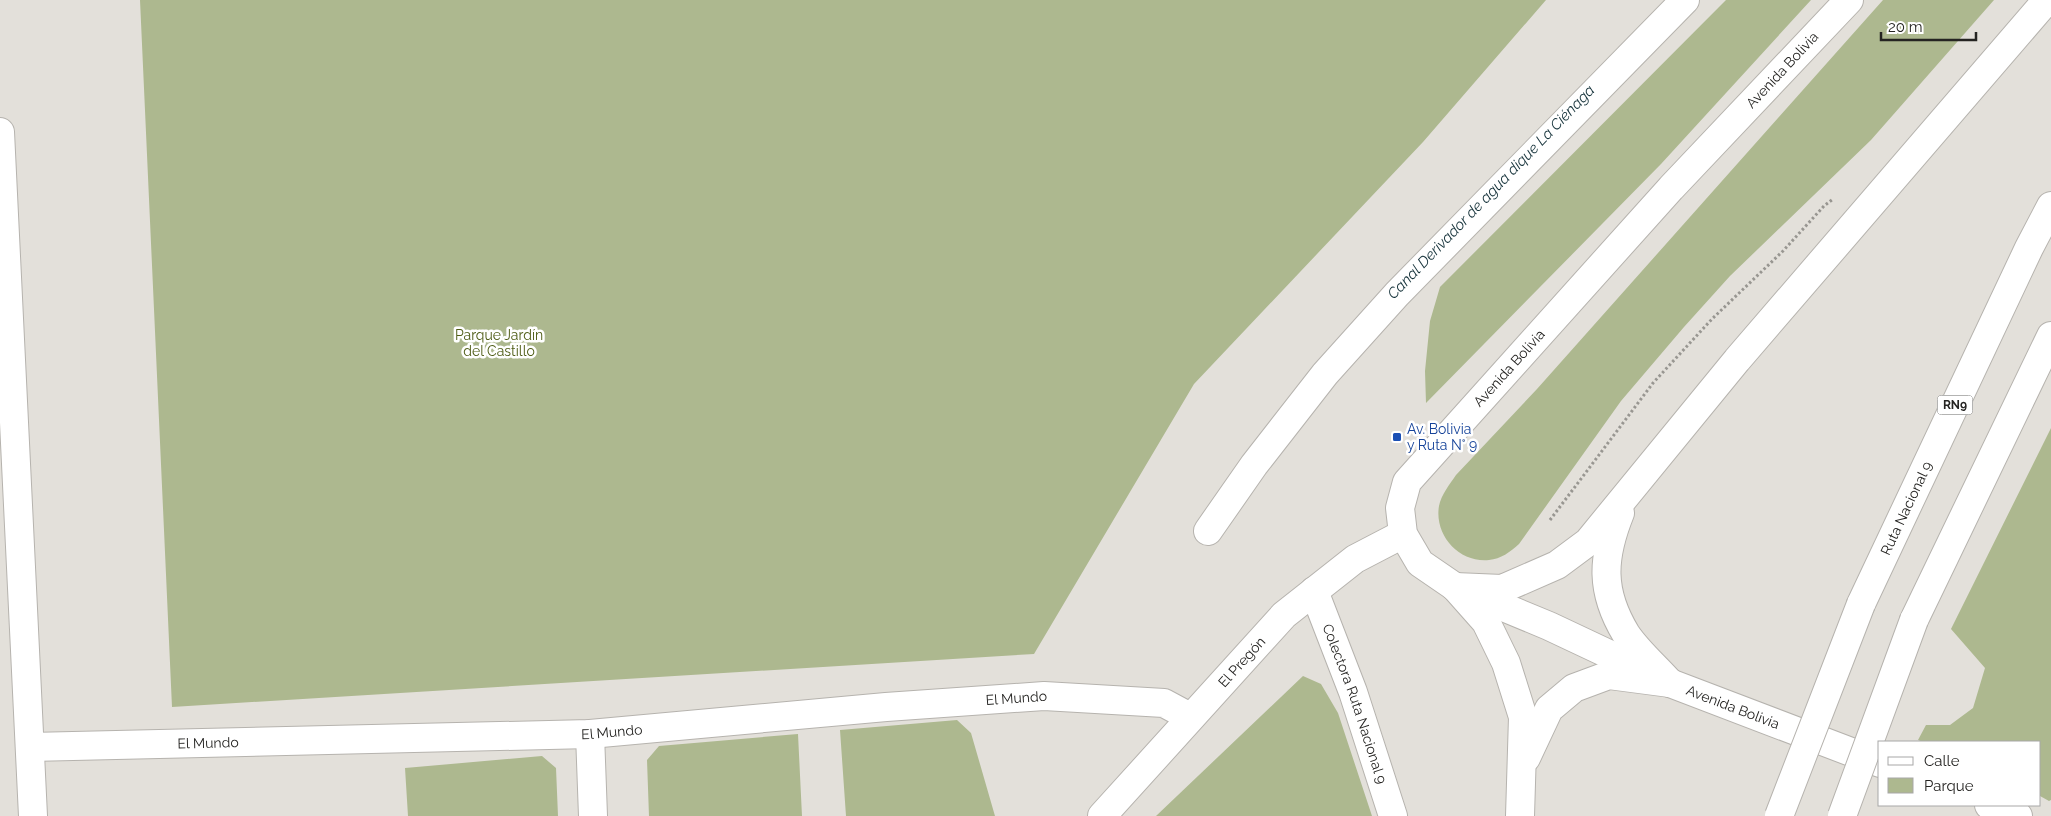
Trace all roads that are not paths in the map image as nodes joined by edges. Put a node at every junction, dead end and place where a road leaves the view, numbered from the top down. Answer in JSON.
{"nodes":[{"id":1,"x":1685,"y":0,"type":"edge"},
{"id":2,"x":1849,"y":0,"type":"edge"},
{"id":3,"x":2047,"y":0,"type":"edge"},
{"id":4,"x":0,"y":132,"type":"edge"},
{"id":5,"x":2051,"y":206,"type":"edge"},
{"id":6,"x":2051,"y":336,"type":"edge"},
{"id":7,"x":1630,"y":488,"type":"junction"},
{"id":8,"x":1208,"y":531,"type":"dead end"},
{"id":9,"x":1403,"y":534,"type":"junction"},
{"id":10,"x":1455,"y":587,"type":"junction"},
{"id":11,"x":1314,"y":591,"type":"junction"},
{"id":12,"x":1670,"y":683,"type":"junction"},
{"id":13,"x":1190,"y":717,"type":"junction"},
{"id":14,"x":590,"y":734,"type":"junction"},
{"id":15,"x":30,"y":747,"type":"junction"},
{"id":16,"x":1878,"y":762,"type":"edge"},
{"id":17,"x":1522,"y":768,"type":"junction"},
{"id":18,"x":1992,"y":806,"type":"edge"},
{"id":19,"x":32,"y":816,"type":"edge"},
{"id":20,"x":593,"y":816,"type":"edge"},
{"id":21,"x":1102,"y":816,"type":"edge"},
{"id":22,"x":1393,"y":816,"type":"edge"},
{"id":23,"x":1520,"y":816,"type":"edge"},
{"id":24,"x":1779,"y":816,"type":"edge"},
{"id":25,"x":1842,"y":816,"type":"edge"},
{"id":26,"x":2018,"y":816,"type":"edge"}],
"edges":[{"from":1,"to":8,"type":"main road"},
{"from":2,"to":9,"type":"main road","name":"Avenida Bolivia"},
{"from":3,"to":7,"type":"main road"},
{"from":4,"to":15,"type":"main road"},
{"from":5,"to":24,"type":"main road","name":"Ruta Nacional 9","number":"RN9","bridge":true},
{"from":6,"to":25,"type":"main road","bridge":true},
{"from":7,"to":10,"type":"main road"},
{"from":7,"to":12,"type":"main road"},
{"from":9,"to":10,"type":"main road","name":"Avenida Bolivia"},
{"from":9,"to":11,"type":"main road","name":"El Pregón"},
{"from":10,"to":12,"type":"main road","name":"Avenida Bolivia"},
{"from":10,"to":17,"type":"main road"},
{"from":11,"to":13,"type":"main road","name":"El Pregón"},
{"from":11,"to":22,"type":"main road","name":"Colectora Ruta Nacional 9"},
{"from":12,"to":16,"type":"main road","name":"Avenida Bolivia"},
{"from":12,"to":17,"type":"main road"},
{"from":13,"to":14,"type":"main road","name":"El Mundo"},
{"from":13,"to":21,"type":"main road","name":"El Pregón"},
{"from":14,"to":15,"type":"main road","name":"El Mundo"},
{"from":14,"to":20,"type":"main road"},
{"from":15,"to":19,"type":"main road"},
{"from":17,"to":23,"type":"main road"},
{"from":18,"to":26,"type":"main road"}]}
